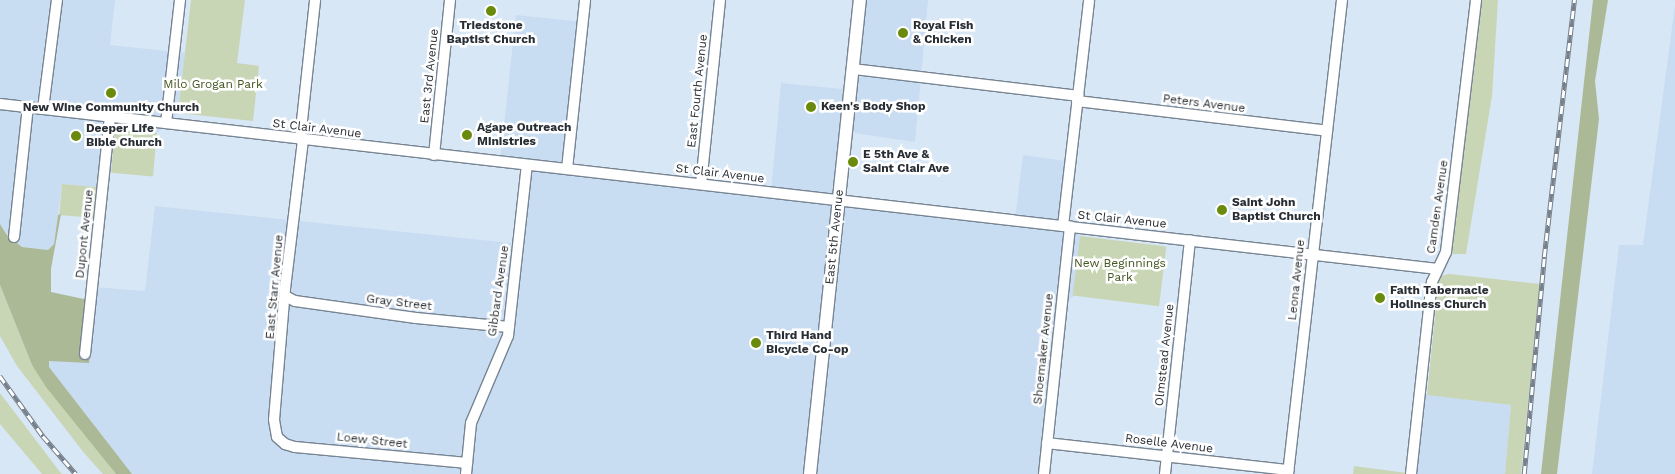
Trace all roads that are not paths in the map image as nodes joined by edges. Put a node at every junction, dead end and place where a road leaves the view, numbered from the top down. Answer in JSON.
{"nodes":[{"id":1,"x":57,"y":0,"type":"edge"},
{"id":2,"x":180,"y":0,"type":"edge"},
{"id":3,"x":315,"y":0,"type":"edge"},
{"id":4,"x":450,"y":0,"type":"edge"},
{"id":5,"x":585,"y":0,"type":"edge"},
{"id":6,"x":720,"y":0,"type":"edge"},
{"id":7,"x":860,"y":0,"type":"edge"},
{"id":8,"x":1089,"y":0,"type":"edge"},
{"id":9,"x":1331,"y":0,"type":"edge"},
{"id":10,"x":1476,"y":0,"type":"edge"},
{"id":11,"x":1342,"y":1,"type":"edge"},
{"id":12,"x":853,"y":69,"type":"junction"},
{"id":13,"x":1078,"y":98,"type":"junction"},
{"id":14,"x":0,"y":104,"type":"edge"},
{"id":15,"x":28,"y":107,"type":"junction"},
{"id":16,"x":43,"y":109,"type":"junction"},
{"id":17,"x":110,"y":117,"type":"junction"},
{"id":18,"x":166,"y":123,"type":"junction"},
{"id":19,"x":1327,"y":131,"type":"junction"},
{"id":20,"x":301,"y":139,"type":"junction"},
{"id":21,"x":434,"y":154,"type":"junction"},
{"id":22,"x":527,"y":165,"type":"junction"},
{"id":23,"x":567,"y":169,"type":"junction"},
{"id":24,"x":701,"y":184,"type":"junction"},
{"id":25,"x":840,"y":201,"type":"junction"},
{"id":26,"x":1067,"y":226,"type":"junction"},
{"id":27,"x":14,"y":237,"type":"dead end"},
{"id":28,"x":1190,"y":240,"type":"junction"},
{"id":29,"x":1312,"y":254,"type":"junction"},
{"id":30,"x":1436,"y":269,"type":"junction"},
{"id":31,"x":287,"y":297,"type":"junction"},
{"id":32,"x":510,"y":327,"type":"junction"},
{"id":33,"x":85,"y":354,"type":"dead end"},
{"id":34,"x":277,"y":437,"type":"joint"},
{"id":35,"x":1047,"y":443,"type":"junction"},
{"id":36,"x":1167,"y":456,"type":"junction"},
{"id":37,"x":466,"y":469,"type":"edge"},
{"id":38,"x":1288,"y":472,"type":"edge"},
{"id":39,"x":810,"y":474,"type":"edge"},
{"id":40,"x":1044,"y":474,"type":"edge"},
{"id":41,"x":1165,"y":474,"type":"edge"},
{"id":42,"x":1411,"y":474,"type":"edge"}],
"edges":[{"from":1,"to":16,"type":"street"},
{"from":2,"to":18,"type":"street"},
{"from":3,"to":20,"type":"street","name":"East Starr Avenue"},
{"from":4,"to":21,"type":"street","name":"East 3rd Avenue"},
{"from":5,"to":23,"type":"street"},
{"from":6,"to":24,"type":"street","name":"East Fourth Avenue"},
{"from":7,"to":12,"type":"main road","name":"East 5th Avenue"},
{"from":8,"to":13,"type":"street","name":"Shoemaker Avenue"},
{"from":9,"to":11,"type":"street"},
{"from":10,"to":30,"type":"street","name":"Camden Avenue"},
{"from":11,"to":19,"type":"street","name":"Leona Avenue"},
{"from":12,"to":13,"type":"street","name":"Peters Avenue"},
{"from":12,"to":25,"type":"main road","name":"East 5th Avenue"},
{"from":13,"to":19,"type":"street","name":"Peters Avenue"},
{"from":13,"to":26,"type":"street","name":"Shoemaker Avenue"},
{"from":14,"to":15,"type":"street","name":"St Clair Avenue"},
{"from":15,"to":16,"type":"street","name":"St Clair Avenue"},
{"from":15,"to":27,"type":"street"},
{"from":16,"to":17,"type":"street","name":"St Clair Avenue"},
{"from":17,"to":18,"type":"street","name":"St Clair Avenue"},
{"from":17,"to":33,"type":"street","name":"Dupont Avenue"},
{"from":18,"to":20,"type":"street","name":"St Clair Avenue"},
{"from":19,"to":29,"type":"street","name":"Leona Avenue"},
{"from":20,"to":21,"type":"street","name":"St Clair Avenue"},
{"from":20,"to":31,"type":"street","name":"East Starr Avenue"},
{"from":21,"to":22,"type":"street","name":"St Clair Avenue"},
{"from":22,"to":23,"type":"street","name":"St Clair Avenue"},
{"from":22,"to":32,"type":"street","name":"Gibbard Avenue"},
{"from":23,"to":24,"type":"street","name":"St Clair Avenue"},
{"from":24,"to":25,"type":"street","name":"St Clair Avenue"},
{"from":25,"to":26,"type":"street","name":"St Clair Avenue"},
{"from":25,"to":39,"type":"main road","name":"East 5th Avenue"},
{"from":26,"to":28,"type":"street","name":"St Clair Avenue"},
{"from":26,"to":35,"type":"street","name":"Shoemaker Avenue"},
{"from":28,"to":29,"type":"street","name":"St Clair Avenue"},
{"from":28,"to":36,"type":"street","name":"Olmstead Avenue"},
{"from":29,"to":30,"type":"street","name":"St Clair Avenue"},
{"from":29,"to":38,"type":"street","name":"Leona Avenue"},
{"from":30,"to":42,"type":"street","name":"Camden Avenue"},
{"from":31,"to":32,"type":"street","name":"Gray Street"},
{"from":31,"to":34,"type":"street","name":"East Starr Avenue"},
{"from":32,"to":37,"type":"street","name":"Gibbard Avenue"},
{"from":34,"to":37,"type":"street","name":"Loew Street"},
{"from":35,"to":36,"type":"street","name":"Roselle Avenue"},
{"from":35,"to":40,"type":"street","name":"Shoemaker Avenue"},
{"from":36,"to":38,"type":"street","name":"Roselle Avenue"},
{"from":36,"to":41,"type":"street","name":"Olmstead Avenue"}]}
